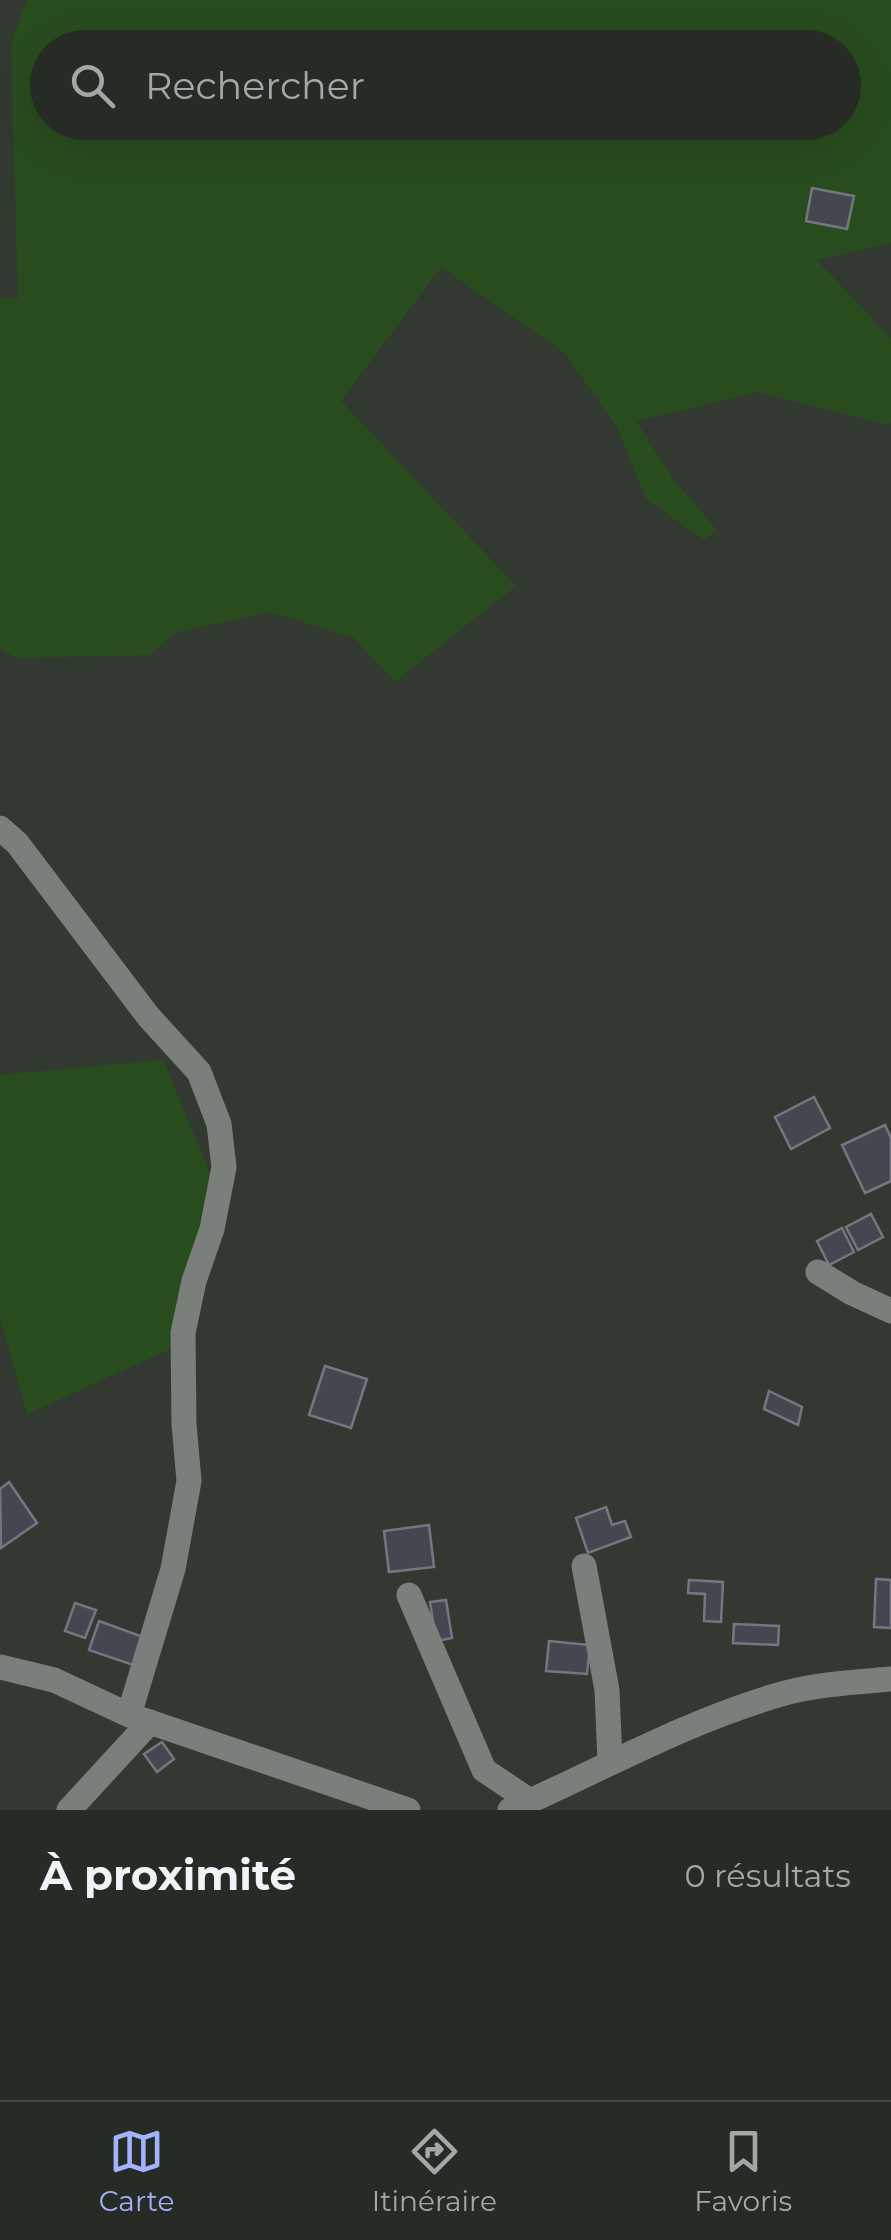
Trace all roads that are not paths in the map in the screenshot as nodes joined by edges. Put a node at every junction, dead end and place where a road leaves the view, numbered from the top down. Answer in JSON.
{"nodes":[{"id":1,"x":0,"y":828,"type":"edge"},
{"id":2,"x":818,"y":1272,"type":"dead end"},
{"id":3,"x":891,"y":1310,"type":"edge"},
{"id":4,"x":584,"y":1566,"type":"dead end"},
{"id":5,"x":408,"y":1595,"type":"dead end"},
{"id":6,"x":0,"y":1667,"type":"edge"},
{"id":7,"x":891,"y":1679,"type":"edge"},
{"id":8,"x":140,"y":1718,"type":"junction"},
{"id":9,"x":610,"y":1762,"type":"junction"},
{"id":10,"x":520,"y":1806,"type":"edge"},
{"id":11,"x":69,"y":1810,"type":"edge"},
{"id":12,"x":408,"y":1810,"type":"edge"}],
"edges":[{"from":1,"to":8,"type":"street"},
{"from":2,"to":3,"type":"street"},
{"from":4,"to":9,"type":"street"},
{"from":5,"to":10,"type":"street"},
{"from":6,"to":8,"type":"street"},
{"from":7,"to":9,"type":"street"},
{"from":8,"to":11,"type":"street"},
{"from":8,"to":12,"type":"street"},
{"from":9,"to":10,"type":"street"}]}
